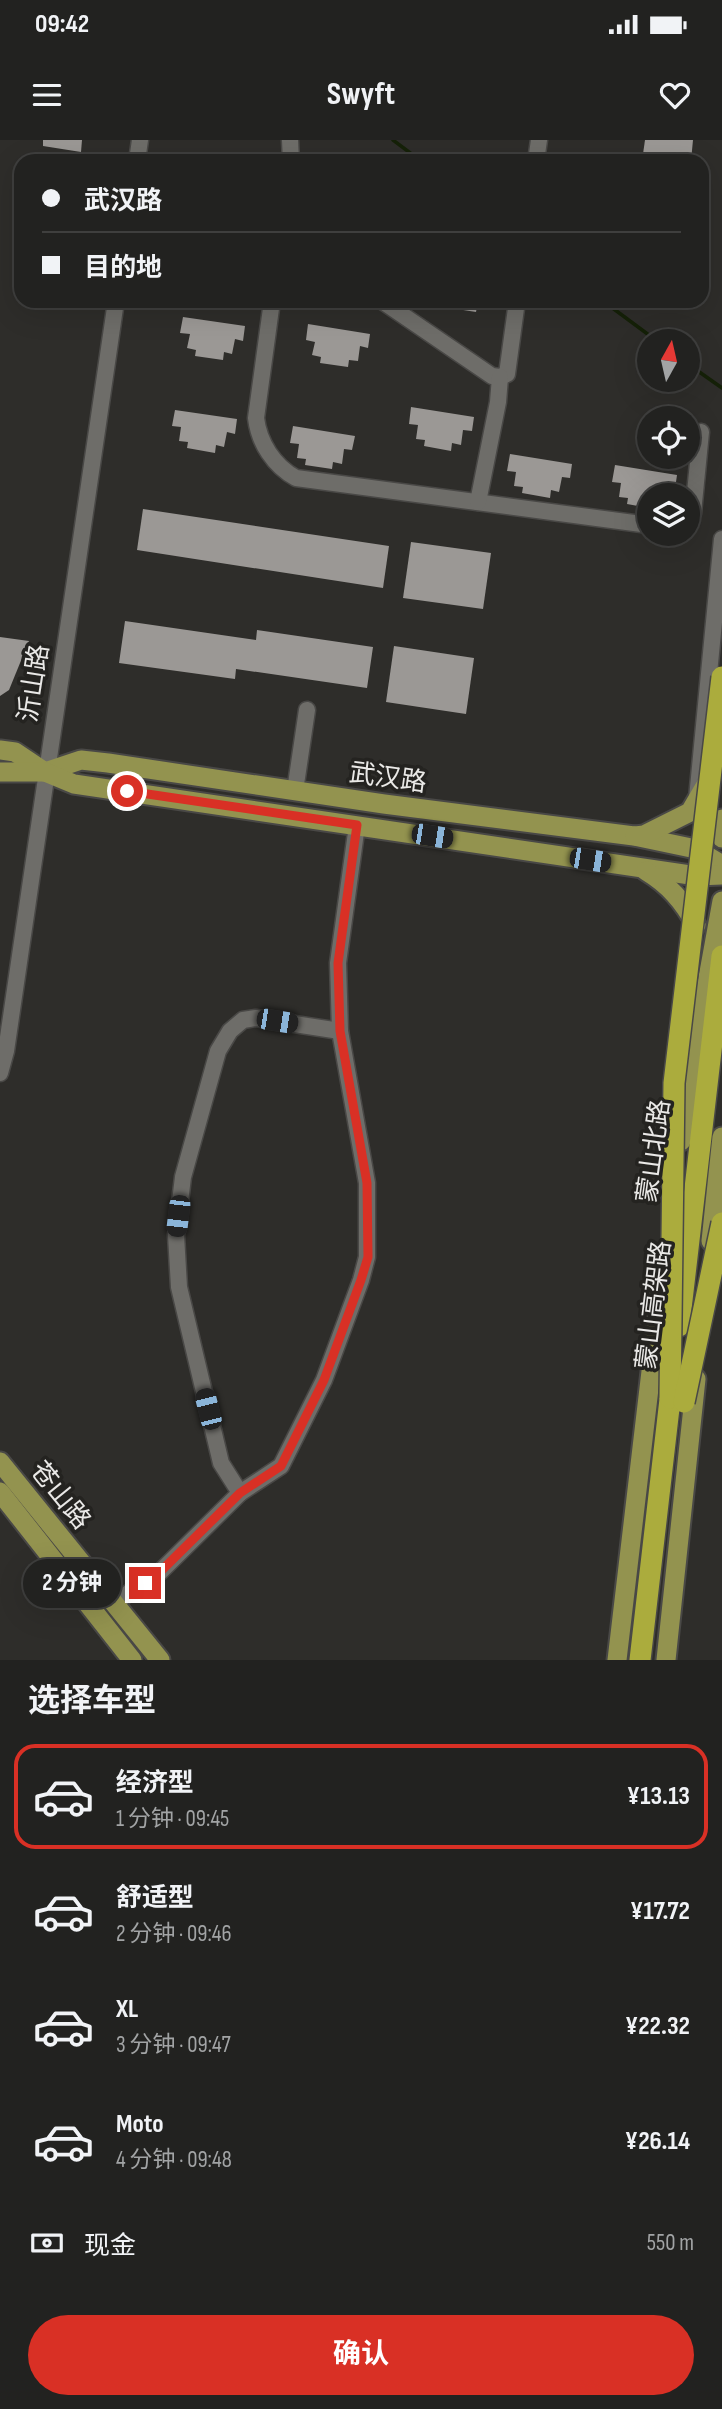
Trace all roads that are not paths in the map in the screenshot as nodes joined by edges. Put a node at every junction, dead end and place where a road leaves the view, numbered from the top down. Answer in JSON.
{"nodes":[{"id":1,"x":115,"y":308,"type":"edge"},
{"id":2,"x":271,"y":308,"type":"edge"},
{"id":3,"x":392,"y":308,"type":"edge"},
{"id":4,"x":516,"y":308,"type":"edge"},
{"id":5,"x":500,"y":377,"type":"junction"},
{"id":6,"x":701,"y":432,"type":"dead end"},
{"id":7,"x":696,"y":483,"type":"edge"},
{"id":8,"x":478,"y":502,"type":"junction"},
{"id":9,"x":637,"y":523,"type":"edge"},
{"id":10,"x":722,"y":539,"type":"edge"},
{"id":11,"x":722,"y":677,"type":"edge"},
{"id":12,"x":307,"y":710,"type":"dead end"},
{"id":13,"x":0,"y":750,"type":"edge"},
{"id":14,"x":722,"y":756,"type":"edge"},
{"id":15,"x":0,"y":772,"type":"edge"},
{"id":16,"x":45,"y":772,"type":"junction"},
{"id":17,"x":295,"y":791,"type":"junction"},
{"id":18,"x":696,"y":803,"type":"junction"},
{"id":19,"x":722,"y":819,"type":"edge"},
{"id":20,"x":357,"y":825,"type":"junction"},
{"id":21,"x":634,"y":836,"type":"junction"},
{"id":22,"x":722,"y":838,"type":"edge"},
{"id":23,"x":722,"y":864,"type":"edge"},
{"id":24,"x":642,"y":868,"type":"junction"},
{"id":25,"x":722,"y":875,"type":"edge"},
{"id":26,"x":722,"y":901,"type":"edge"},
{"id":27,"x":722,"y":956,"type":"edge"},
{"id":28,"x":706,"y":984,"type":"junction"},
{"id":29,"x":340,"y":1031,"type":"junction"},
{"id":30,"x":0,"y":1073,"type":"edge"},
{"id":31,"x":722,"y":1082,"type":"edge"},
{"id":32,"x":722,"y":1137,"type":"edge"},
{"id":33,"x":722,"y":1223,"type":"edge"},
{"id":34,"x":677,"y":1400,"type":"junction"},
{"id":35,"x":0,"y":1462,"type":"edge"},
{"id":36,"x":0,"y":1492,"type":"edge"},
{"id":37,"x":240,"y":1493,"type":"junction"},
{"id":38,"x":114,"y":1603,"type":"junction"},
{"id":39,"x":132,"y":1660,"type":"edge"},
{"id":40,"x":160,"y":1660,"type":"edge"},
{"id":41,"x":617,"y":1660,"type":"edge"},
{"id":42,"x":640,"y":1660,"type":"edge"},
{"id":43,"x":654,"y":1660,"type":"edge"},
{"id":44,"x":666,"y":1660,"type":"edge"}],
"edges":[{"from":1,"to":16,"type":"street","name":"沂山路"},
{"from":2,"to":8,"type":"street"},
{"from":3,"to":5,"type":"street"},
{"from":4,"to":5,"type":"street"},
{"from":5,"to":8,"type":"street"},
{"from":6,"to":7,"type":"street"},
{"from":8,"to":9,"type":"street"},
{"from":10,"to":18,"type":"street"},
{"from":11,"to":34,"type":"highway","bridge":true},
{"from":12,"to":17,"type":"street"},
{"from":13,"to":16,"type":"main road","name":"武汉路"},
{"from":14,"to":18,"type":"main road"},
{"from":15,"to":16,"type":"main road","name":"武汉路"},
{"from":16,"to":17,"type":"main road","name":"武汉路"},
{"from":16,"to":20,"type":"main road","name":"武汉路"},
{"from":16,"to":30,"type":"street","name":"沂山路"},
{"from":17,"to":21,"type":"main road","name":"武汉路"},
{"from":18,"to":21,"type":"main road"},
{"from":19,"to":22,"type":"main road"},
{"from":20,"to":24,"type":"main road","name":"武汉路"},
{"from":20,"to":29,"type":"street"},
{"from":21,"to":23,"type":"main road","name":"武汉路"},
{"from":24,"to":25,"type":"main road","name":"武汉路"},
{"from":24,"to":28,"type":"main road"},
{"from":26,"to":28,"type":"main road","name":"蒙山北路"},
{"from":27,"to":34,"type":"highway","name":"蒙山高架路","bridge":true},
{"from":28,"to":41,"type":"main road","name":"蒙山北路"},
{"from":29,"to":37,"type":"street"},
{"from":29,"to":37,"type":"street"},
{"from":31,"to":34,"type":"highway","name":"蒙山高架路","bridge":true},
{"from":32,"to":44,"type":"main road"},
{"from":33,"to":34,"type":"highway","bridge":true},
{"from":34,"to":42,"type":"highway","name":"蒙山高架路"},
{"from":34,"to":43,"type":"highway","name":"蒙山高架路"},
{"from":35,"to":38,"type":"main road","name":"苍山路"},
{"from":36,"to":39,"type":"main road","name":"苍山路"},
{"from":37,"to":38,"type":"street"},
{"from":38,"to":40,"type":"main road","name":"苍山路"}]}
